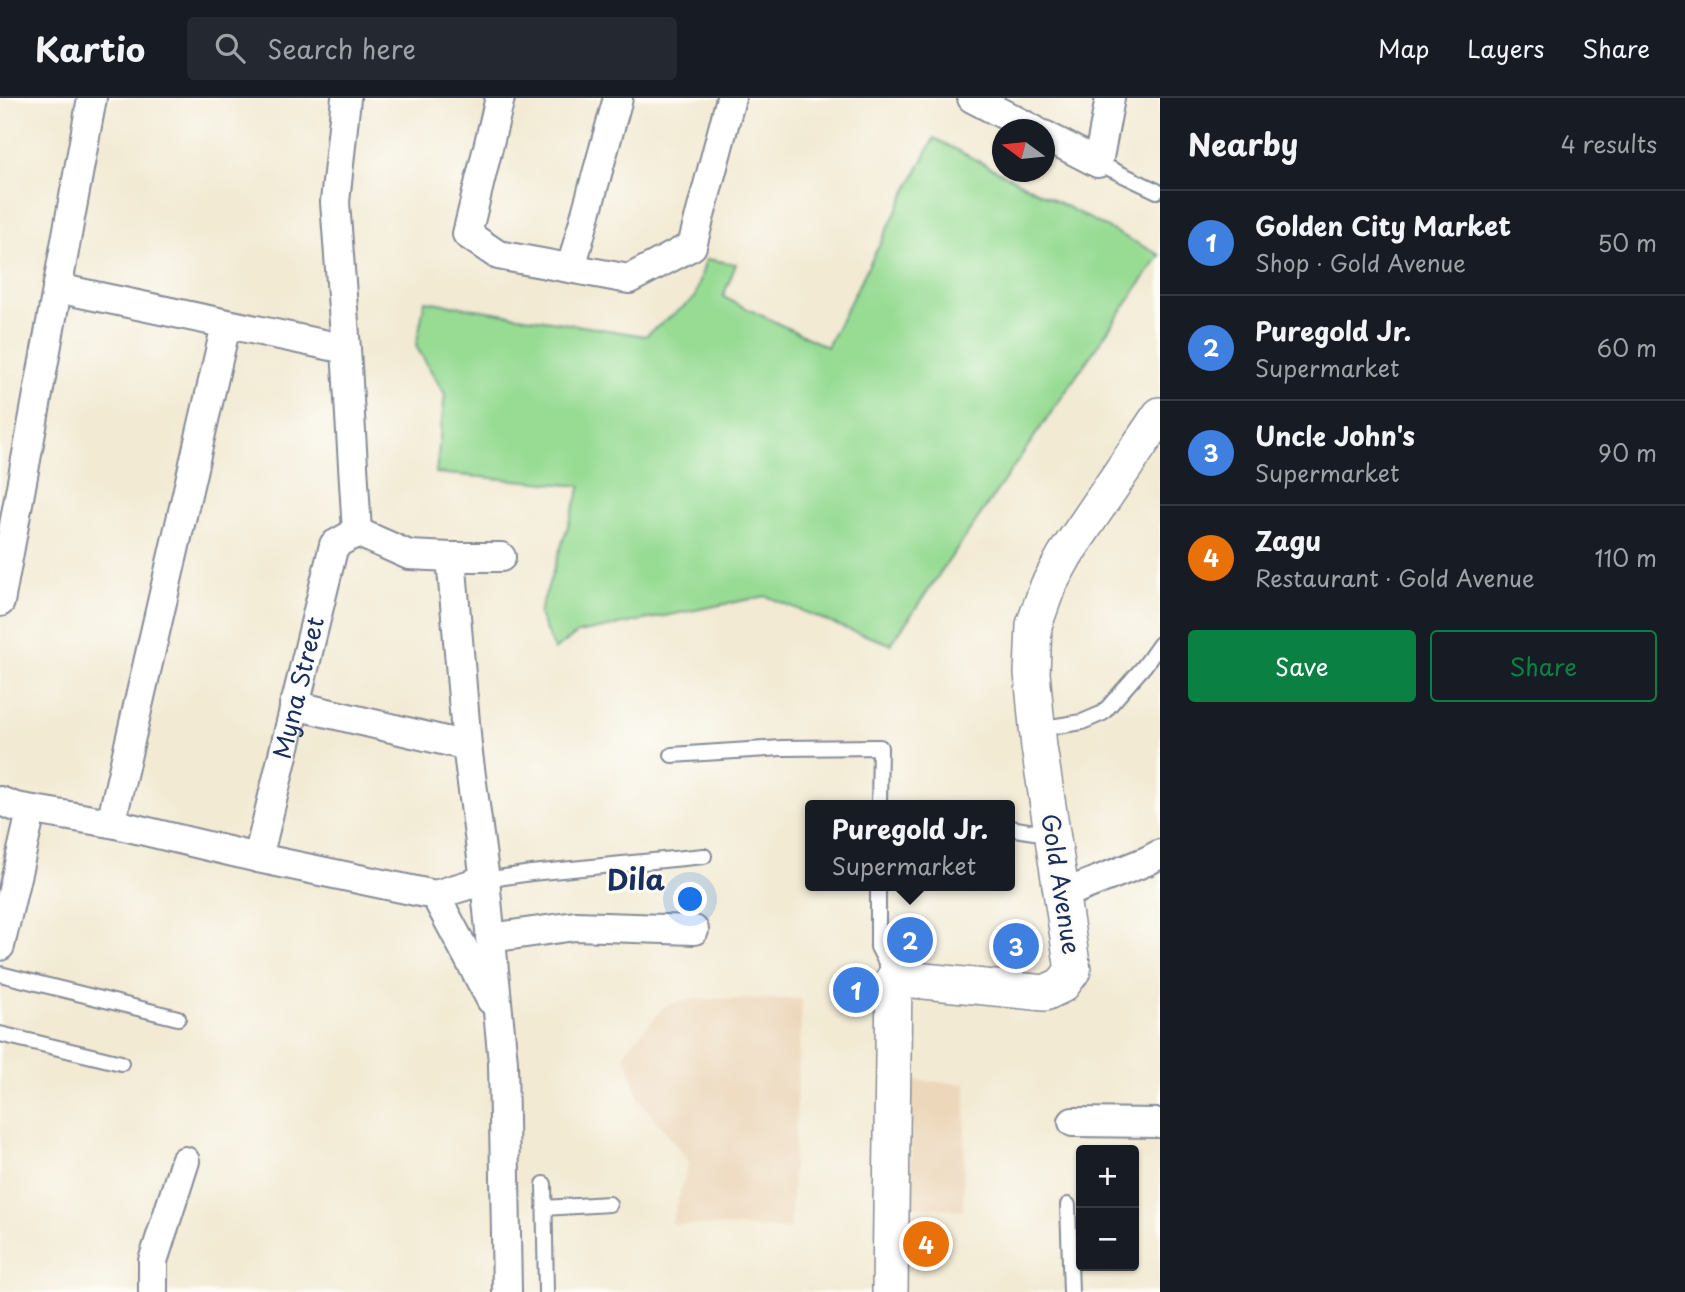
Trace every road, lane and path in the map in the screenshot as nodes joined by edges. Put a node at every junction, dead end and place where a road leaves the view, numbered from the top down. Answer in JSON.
{"nodes":[{"id":1,"x":92,"y":98,"type":"edge"},
{"id":2,"x":346,"y":98,"type":"edge"},
{"id":3,"x":500,"y":98,"type":"edge"},
{"id":4,"x":618,"y":98,"type":"edge"},
{"id":5,"x":731,"y":98,"type":"edge"},
{"id":6,"x":972,"y":98,"type":"edge"},
{"id":7,"x":1110,"y":98,"type":"edge"},
{"id":8,"x":1013,"y":119,"type":"edge"},
{"id":9,"x":1055,"y":140,"type":"edge"},
{"id":10,"x":1098,"y":163,"type":"junction"},
{"id":11,"x":1157,"y":191,"type":"dead end"},
{"id":12,"x":571,"y":268,"type":"junction"},
{"id":13,"x":57,"y":288,"type":"junction"},
{"id":14,"x":226,"y":325,"type":"junction"},
{"id":15,"x":346,"y":349,"type":"junction"},
{"id":16,"x":1160,"y":415,"type":"edge"},
{"id":17,"x":357,"y":532,"type":"junction"},
{"id":18,"x":501,"y":556,"type":"dead end"},
{"id":19,"x":451,"y":557,"type":"junction"},
{"id":20,"x":0,"y":603,"type":"edge"},
{"id":21,"x":1160,"y":644,"type":"edge"},
{"id":22,"x":294,"y":705,"type":"junction"},
{"id":23,"x":1037,"y":729,"type":"junction"},
{"id":24,"x":467,"y":746,"type":"junction"},
{"id":25,"x":673,"y":755,"type":"dead end"},
{"id":26,"x":879,"y":800,"type":"edge"},
{"id":27,"x":0,"y":801,"type":"edge"},
{"id":28,"x":111,"y":823,"type":"junction"},
{"id":29,"x":28,"y":825,"type":"dead end"},
{"id":30,"x":1015,"y":829,"type":"edge"},
{"id":31,"x":1052,"y":835,"type":"junction"},
{"id":32,"x":1160,"y":854,"type":"edge"},
{"id":33,"x":704,"y":856,"type":"dead end"},
{"id":34,"x":258,"y":858,"type":"junction"},
{"id":35,"x":485,"y":880,"type":"junction"},
{"id":36,"x":878,"y":891,"type":"edge"},
{"id":37,"x":435,"y":895,"type":"junction"},
{"id":38,"x":1061,"y":895,"type":"junction"},
{"id":39,"x":694,"y":929,"type":"dead end"},
{"id":40,"x":490,"y":939,"type":"junction"},
{"id":41,"x":0,"y":946,"type":"edge"},
{"id":42,"x":0,"y":974,"type":"edge"},
{"id":43,"x":894,"y":978,"type":"junction"},
{"id":44,"x":498,"y":1013,"type":"junction"},
{"id":45,"x":178,"y":1018,"type":"dead end"},
{"id":46,"x":0,"y":1034,"type":"edge"},
{"id":47,"x":121,"y":1063,"type":"dead end"},
{"id":48,"x":1073,"y":1122,"type":"dead end"},
{"id":49,"x":1160,"y":1123,"type":"edge"},
{"id":50,"x":185,"y":1161,"type":"dead end"},
{"id":51,"x":544,"y":1184,"type":"dead end"},
{"id":52,"x":609,"y":1204,"type":"dead end"},
{"id":53,"x":1068,"y":1205,"type":"dead end"},
{"id":54,"x":544,"y":1208,"type":"junction"},
{"id":55,"x":153,"y":1292,"type":"edge"},
{"id":56,"x":507,"y":1292,"type":"edge"},
{"id":57,"x":546,"y":1292,"type":"edge"},
{"id":58,"x":890,"y":1292,"type":"edge"},
{"id":59,"x":1071,"y":1292,"type":"edge"}],
"edges":[{"from":1,"to":13,"type":"street"},
{"from":2,"to":15,"type":"street"},
{"from":3,"to":12,"type":"street"},
{"from":4,"to":12,"type":"street"},
{"from":5,"to":12,"type":"street"},
{"from":6,"to":8,"type":"street"},
{"from":7,"to":10,"type":"street"},
{"from":9,"to":10,"type":"street"},
{"from":10,"to":11,"type":"lane"},
{"from":13,"to":14,"type":"street"},
{"from":13,"to":20,"type":"street"},
{"from":14,"to":15,"type":"street"},
{"from":14,"to":28,"type":"street"},
{"from":15,"to":17,"type":"street"},
{"from":16,"to":23,"type":"street","name":"Gold Avenue"},
{"from":17,"to":19,"type":"street"},
{"from":17,"to":22,"type":"street","name":"Myna Street"},
{"from":18,"to":19,"type":"street"},
{"from":19,"to":24,"type":"street"},
{"from":21,"to":23,"type":"lane"},
{"from":22,"to":24,"type":"street"},
{"from":22,"to":34,"type":"street","name":"Myna Street"},
{"from":23,"to":31,"type":"street","name":"Gold Avenue"},
{"from":24,"to":35,"type":"street"},
{"from":25,"to":26,"type":"lane"},
{"from":27,"to":28,"type":"street"},
{"from":28,"to":34,"type":"street"},
{"from":29,"to":41,"type":"street"},
{"from":30,"to":31,"type":"lane"},
{"from":31,"to":38,"type":"street","name":"Gold Avenue"},
{"from":32,"to":38,"type":"street"},
{"from":33,"to":35,"type":"lane"},
{"from":34,"to":37,"type":"street"},
{"from":35,"to":37,"type":"street"},
{"from":35,"to":40,"type":"street"},
{"from":36,"to":43,"type":"lane"},
{"from":37,"to":44,"type":"street"},
{"from":38,"to":43,"type":"street","name":"Gold Avenue"},
{"from":39,"to":40,"type":"street"},
{"from":40,"to":44,"type":"street"},
{"from":42,"to":45,"type":"lane"},
{"from":43,"to":58,"type":"street"},
{"from":44,"to":56,"type":"street"},
{"from":46,"to":47,"type":"lane"},
{"from":48,"to":49,"type":"street"},
{"from":50,"to":55,"type":"street"},
{"from":51,"to":54,"type":"lane"},
{"from":52,"to":54,"type":"lane"},
{"from":53,"to":59,"type":"lane"},
{"from":54,"to":57,"type":"lane"}]}
